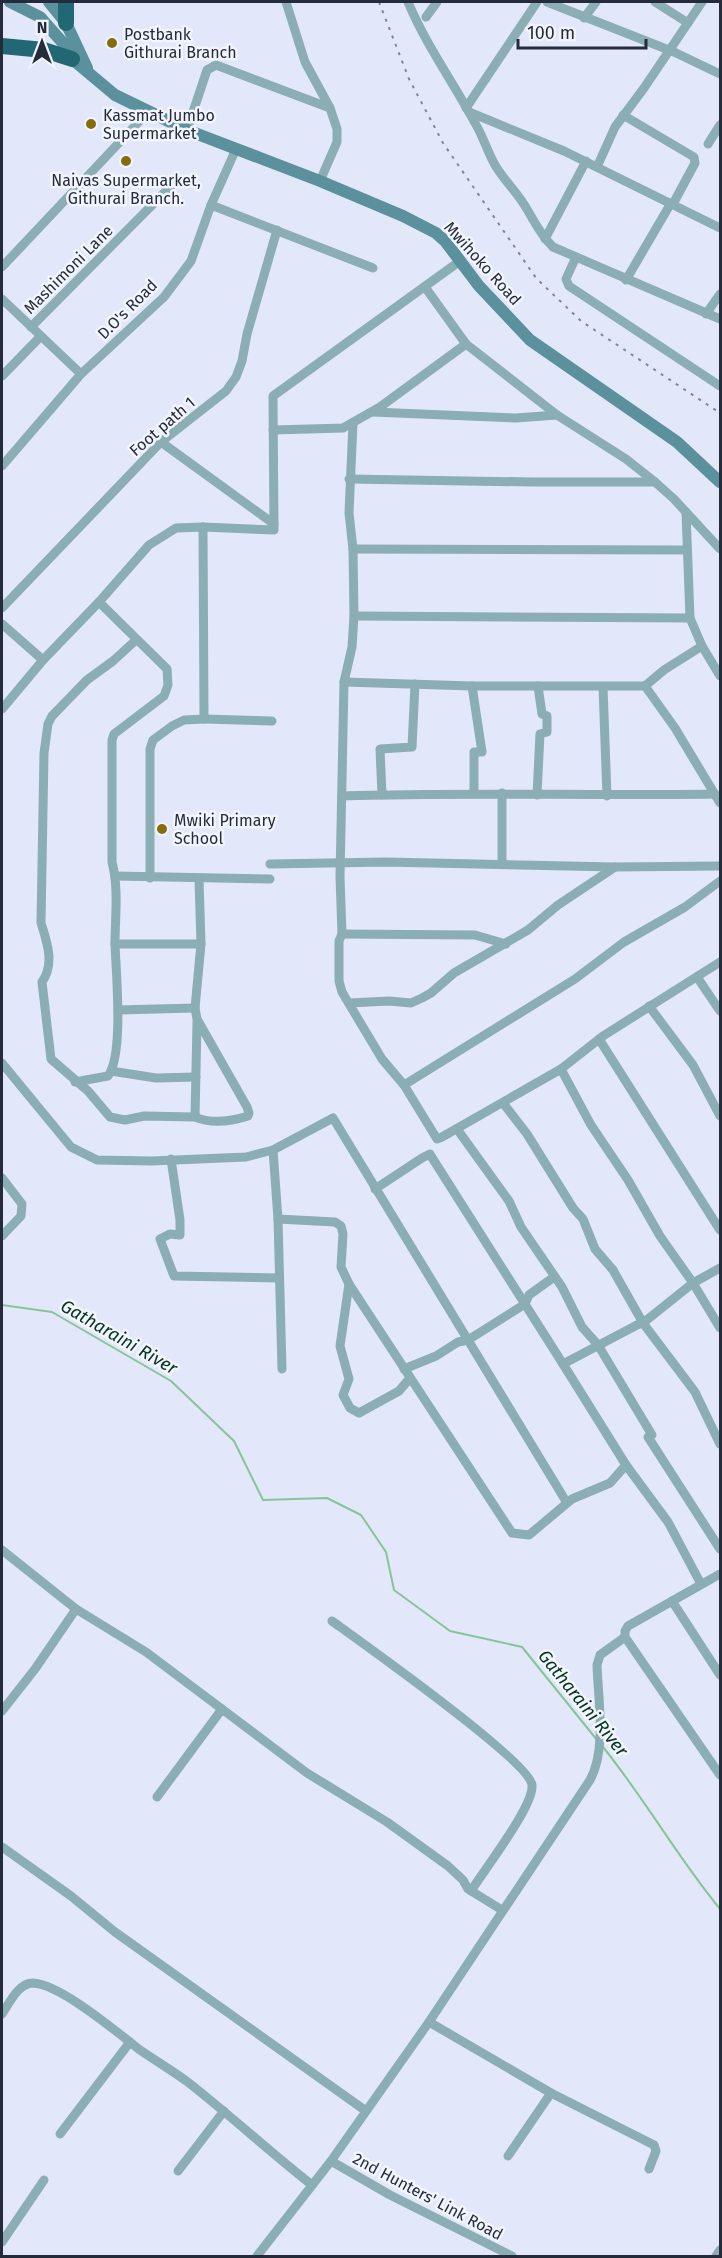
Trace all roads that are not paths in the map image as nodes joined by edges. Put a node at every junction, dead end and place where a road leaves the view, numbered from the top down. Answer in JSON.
{"nodes":[{"id":1,"x":8,"y":2,"type":"edge"},
{"id":2,"x":49,"y":2,"type":"edge"},
{"id":3,"x":66,"y":2,"type":"edge"},
{"id":4,"x":286,"y":2,"type":"edge"},
{"id":5,"x":408,"y":2,"type":"edge"},
{"id":6,"x":437,"y":2,"type":"edge"},
{"id":7,"x":537,"y":2,"type":"edge"},
{"id":8,"x":547,"y":2,"type":"edge"},
{"id":9,"x":596,"y":2,"type":"edge"},
{"id":10,"x":655,"y":2,"type":"edge"},
{"id":11,"x":702,"y":2,"type":"edge"},
{"id":12,"x":2,"y":3,"type":"edge"},
{"id":13,"x":426,"y":17,"type":"dead end"},
{"id":14,"x":584,"y":18,"type":"junction"},
{"id":15,"x":66,"y":23,"type":"junction"},
{"id":16,"x":688,"y":23,"type":"junction"},
{"id":17,"x":2,"y":46,"type":"edge"},
{"id":18,"x":670,"y":51,"type":"junction"},
{"id":19,"x":72,"y":59,"type":"junction"},
{"id":20,"x":720,"y":74,"type":"edge"},
{"id":21,"x":90,"y":75,"type":"junction"},
{"id":22,"x":330,"y":108,"type":"junction"},
{"id":23,"x":467,"y":110,"type":"junction"},
{"id":24,"x":148,"y":112,"type":"junction"},
{"id":25,"x":623,"y":116,"type":"junction"},
{"id":26,"x":720,"y":125,"type":"edge"},
{"id":27,"x":187,"y":130,"type":"junction"},
{"id":28,"x":708,"y":144,"type":"dead end"},
{"id":29,"x":236,"y":149,"type":"junction"},
{"id":30,"x":586,"y":161,"type":"junction"},
{"id":31,"x":597,"y":167,"type":"junction"},
{"id":32,"x":177,"y":180,"type":"dead end"},
{"id":33,"x":320,"y":181,"type":"junction"},
{"id":34,"x":672,"y":204,"type":"junction"},
{"id":35,"x":211,"y":205,"type":"junction"},
{"id":36,"x":720,"y":228,"type":"edge"},
{"id":37,"x":277,"y":230,"type":"junction"},
{"id":38,"x":545,"y":239,"type":"junction"},
{"id":39,"x":576,"y":256,"type":"junction"},
{"id":40,"x":460,"y":261,"type":"junction"},
{"id":41,"x":2,"y":267,"type":"edge"},
{"id":42,"x":373,"y":268,"type":"dead end"},
{"id":43,"x":626,"y":279,"type":"junction"},
{"id":44,"x":425,"y":287,"type":"junction"},
{"id":45,"x":720,"y":294,"type":"edge"},
{"id":46,"x":2,"y":299,"type":"edge"},
{"id":47,"x":706,"y":314,"type":"junction"},
{"id":48,"x":720,"y":319,"type":"edge"},
{"id":49,"x":31,"y":327,"type":"junction"},
{"id":50,"x":40,"y":337,"type":"junction"},
{"id":51,"x":466,"y":344,"type":"junction"},
{"id":52,"x":81,"y":374,"type":"junction"},
{"id":53,"x":2,"y":376,"type":"edge"},
{"id":54,"x":720,"y":386,"type":"edge"},
{"id":55,"x":370,"y":412,"type":"junction"},
{"id":56,"x":557,"y":415,"type":"junction"},
{"id":57,"x":353,"y":423,"type":"junction"},
{"id":58,"x":273,"y":430,"type":"junction"},
{"id":59,"x":161,"y":442,"type":"junction"},
{"id":60,"x":2,"y":466,"type":"edge"},
{"id":61,"x":349,"y":478,"type":"junction"},
{"id":62,"x":655,"y":482,"type":"junction"},
{"id":63,"x":720,"y":482,"type":"edge"},
{"id":64,"x":686,"y":512,"type":"junction"},
{"id":65,"x":274,"y":524,"type":"junction"},
{"id":66,"x":203,"y":527,"type":"junction"},
{"id":67,"x":353,"y":549,"type":"junction"},
{"id":68,"x":720,"y":549,"type":"edge"},
{"id":69,"x":687,"y":550,"type":"junction"},
{"id":70,"x":99,"y":602,"type":"junction"},
{"id":71,"x":2,"y":608,"type":"edge"},
{"id":72,"x":354,"y":616,"type":"junction"},
{"id":73,"x":690,"y":618,"type":"junction"},
{"id":74,"x":2,"y":624,"type":"edge"},
{"id":75,"x":136,"y":640,"type":"junction"},
{"id":76,"x":702,"y":646,"type":"junction"},
{"id":77,"x":43,"y":660,"type":"junction"},
{"id":78,"x":720,"y":676,"type":"edge"},
{"id":79,"x":344,"y":682,"type":"junction"},
{"id":80,"x":415,"y":684,"type":"junction"},
{"id":81,"x":471,"y":686,"type":"junction"},
{"id":82,"x":538,"y":686,"type":"junction"},
{"id":83,"x":645,"y":686,"type":"junction"},
{"id":84,"x":603,"y":687,"type":"junction"},
{"id":85,"x":2,"y":709,"type":"edge"},
{"id":86,"x":204,"y":719,"type":"junction"},
{"id":87,"x":272,"y":721,"type":"dead end"},
{"id":88,"x":502,"y":793,"type":"junction"},
{"id":89,"x":474,"y":794,"type":"junction"},
{"id":90,"x":715,"y":794,"type":"junction"},
{"id":91,"x":382,"y":795,"type":"junction"},
{"id":92,"x":537,"y":795,"type":"junction"},
{"id":93,"x":342,"y":796,"type":"junction"},
{"id":94,"x":607,"y":796,"type":"junction"},
{"id":95,"x":720,"y":803,"type":"edge"},
{"id":96,"x":341,"y":863,"type":"junction"},
{"id":97,"x":270,"y":864,"type":"dead end"},
{"id":98,"x":502,"y":864,"type":"junction"},
{"id":99,"x":720,"y":866,"type":"edge"},
{"id":100,"x":615,"y":867,"type":"junction"},
{"id":101,"x":116,"y":876,"type":"junction"},
{"id":102,"x":150,"y":878,"type":"junction"},
{"id":103,"x":199,"y":879,"type":"junction"},
{"id":104,"x":270,"y":879,"type":"dead end"},
{"id":105,"x":720,"y":881,"type":"edge"},
{"id":106,"x":342,"y":934,"type":"junction"},
{"id":107,"x":115,"y":944,"type":"junction"},
{"id":108,"x":201,"y":944,"type":"junction"},
{"id":109,"x":506,"y":944,"type":"junction"},
{"id":110,"x":720,"y":963,"type":"edge"},
{"id":111,"x":697,"y":977,"type":"junction"},
{"id":112,"x":349,"y":1004,"type":"junction"},
{"id":113,"x":649,"y":1006,"type":"junction"},
{"id":114,"x":195,"y":1008,"type":"junction"},
{"id":115,"x":118,"y":1010,"type":"junction"},
{"id":116,"x":720,"y":1011,"type":"edge"},
{"id":117,"x":197,"y":1019,"type":"junction"},
{"id":118,"x":599,"y":1039,"type":"junction"},
{"id":119,"x":2,"y":1063,"type":"edge"},
{"id":120,"x":561,"y":1069,"type":"junction"},
{"id":121,"x":111,"y":1071,"type":"junction"},
{"id":122,"x":196,"y":1077,"type":"junction"},
{"id":123,"x":75,"y":1082,"type":"junction"},
{"id":124,"x":404,"y":1085,"type":"junction"},
{"id":125,"x":502,"y":1103,"type":"junction"},
{"id":126,"x":720,"y":1116,"type":"edge"},
{"id":127,"x":195,"y":1117,"type":"junction"},
{"id":128,"x":457,"y":1129,"type":"junction"},
{"id":129,"x":273,"y":1150,"type":"junction"},
{"id":130,"x":171,"y":1159,"type":"junction"},
{"id":131,"x":2,"y":1178,"type":"edge"},
{"id":132,"x":375,"y":1189,"type":"junction"},
{"id":133,"x":278,"y":1219,"type":"junction"},
{"id":134,"x":720,"y":1230,"type":"edge"},
{"id":135,"x":2,"y":1236,"type":"edge"},
{"id":136,"x":720,"y":1268,"type":"edge"},
{"id":137,"x":554,"y":1276,"type":"junction"},
{"id":138,"x":279,"y":1278,"type":"junction"},
{"id":139,"x":693,"y":1283,"type":"junction"},
{"id":140,"x":349,"y":1284,"type":"junction"},
{"id":141,"x":525,"y":1304,"type":"junction"},
{"id":142,"x":643,"y":1323,"type":"junction"},
{"id":143,"x":720,"y":1328,"type":"edge"},
{"id":144,"x":468,"y":1340,"type":"junction"},
{"id":145,"x":598,"y":1345,"type":"junction"},
{"id":146,"x":563,"y":1364,"type":"junction"},
{"id":147,"x":282,"y":1369,"type":"dead end"},
{"id":148,"x":407,"y":1373,"type":"junction"},
{"id":149,"x":720,"y":1443,"type":"edge"},
{"id":150,"x":626,"y":1465,"type":"junction"},
{"id":151,"x":567,"y":1503,"type":"junction"},
{"id":152,"x":720,"y":1549,"type":"edge"},
{"id":153,"x":2,"y":1550,"type":"edge"},
{"id":154,"x":720,"y":1574,"type":"edge"},
{"id":155,"x":701,"y":1584,"type":"junction"},
{"id":156,"x":672,"y":1601,"type":"junction"},
{"id":157,"x":76,"y":1609,"type":"junction"},
{"id":158,"x":332,"y":1621,"type":"dead end"},
{"id":159,"x":625,"y":1637,"type":"junction"},
{"id":160,"x":720,"y":1675,"type":"edge"},
{"id":161,"x":222,"y":1709,"type":"junction"},
{"id":162,"x":2,"y":1711,"type":"edge"},
{"id":163,"x":720,"y":1775,"type":"edge"},
{"id":164,"x":157,"y":1797,"type":"dead end"},
{"id":165,"x":2,"y":1847,"type":"edge"},
{"id":166,"x":471,"y":1891,"type":"junction"},
{"id":167,"x":502,"y":1910,"type":"junction"},
{"id":168,"x":2,"y":2014,"type":"edge"},
{"id":169,"x":429,"y":2022,"type":"junction"},
{"id":170,"x":130,"y":2042,"type":"junction"},
{"id":171,"x":551,"y":2093,"type":"junction"},
{"id":172,"x":224,"y":2111,"type":"junction"},
{"id":173,"x":366,"y":2111,"type":"junction"},
{"id":174,"x":60,"y":2134,"type":"dead end"},
{"id":175,"x":508,"y":2156,"type":"dead end"},
{"id":176,"x":331,"y":2161,"type":"junction"},
{"id":177,"x":649,"y":2169,"type":"dead end"},
{"id":178,"x":178,"y":2171,"type":"dead end"},
{"id":179,"x":44,"y":2180,"type":"dead end"},
{"id":180,"x":312,"y":2185,"type":"junction"},
{"id":181,"x":2,"y":2242,"type":"edge"},
{"id":182,"x":720,"y":2250,"type":"edge"},
{"id":183,"x":257,"y":2256,"type":"edge"},
{"id":184,"x":512,"y":2256,"type":"edge"},
{"id":185,"x":716,"y":2256,"type":"edge"}],
"edges":[{"from":1,"to":12,"type":"street"},
{"from":1,"to":19,"type":"street","name":"Mwihoko Road"},
{"from":2,"to":15,"type":"street","name":"Mwihoko Road"},
{"from":3,"to":15,"type":"highway"},
{"from":4,"to":22,"type":"street"},
{"from":5,"to":23,"type":"street"},
{"from":6,"to":13,"type":"street"},
{"from":7,"to":23,"type":"street"},
{"from":8,"to":14,"type":"street"},
{"from":9,"to":14,"type":"street"},
{"from":10,"to":16,"type":"street"},
{"from":11,"to":16,"type":"street"},
{"from":14,"to":18,"type":"street"},
{"from":15,"to":21,"type":"street","name":"Mwihoko Road"},
{"from":16,"to":18,"type":"street"},
{"from":17,"to":19,"type":"highway"},
{"from":18,"to":20,"type":"street"},
{"from":18,"to":25,"type":"street"},
{"from":19,"to":21,"type":"street","name":"Mwihoko Road"},
{"from":21,"to":24,"type":"street","name":"Mwihoko Road"},
{"from":22,"to":27,"type":"street"},
{"from":22,"to":33,"type":"street"},
{"from":23,"to":30,"type":"street"},
{"from":23,"to":38,"type":"street"},
{"from":24,"to":27,"type":"street","name":"Mwihoko Road"},
{"from":24,"to":41,"type":"street"},
{"from":25,"to":31,"type":"street"},
{"from":25,"to":34,"type":"street"},
{"from":26,"to":28,"type":"street"},
{"from":27,"to":29,"type":"street","name":"Mwihoko Road"},
{"from":29,"to":33,"type":"street","name":"Mwihoko Road"},
{"from":29,"to":35,"type":"street","name":"D.O's Road"},
{"from":30,"to":31,"type":"street"},
{"from":30,"to":38,"type":"street"},
{"from":31,"to":34,"type":"street"},
{"from":32,"to":49,"type":"street","name":"Mashimoni Lane"},
{"from":33,"to":40,"type":"street","name":"Mwihoko Road"},
{"from":34,"to":36,"type":"street"},
{"from":34,"to":43,"type":"street"},
{"from":35,"to":37,"type":"street"},
{"from":35,"to":52,"type":"street","name":"D.O's Road"},
{"from":37,"to":42,"type":"street"},
{"from":37,"to":59,"type":"street","name":"Foot path 1"},
{"from":38,"to":39,"type":"street"},
{"from":39,"to":43,"type":"street"},
{"from":39,"to":54,"type":"street"},
{"from":40,"to":44,"type":"street"},
{"from":40,"to":63,"type":"street","name":"Mwihoko Road"},
{"from":43,"to":47,"type":"street"},
{"from":44,"to":51,"type":"street"},
{"from":44,"to":58,"type":"street"},
{"from":45,"to":47,"type":"street"},
{"from":46,"to":49,"type":"street"},
{"from":47,"to":48,"type":"street"},
{"from":49,"to":50,"type":"street"},
{"from":50,"to":52,"type":"street"},
{"from":50,"to":53,"type":"street"},
{"from":51,"to":55,"type":"street"},
{"from":51,"to":56,"type":"street"},
{"from":52,"to":60,"type":"street","name":"D.O's Road"},
{"from":55,"to":56,"type":"street"},
{"from":55,"to":57,"type":"street"},
{"from":56,"to":62,"type":"street"},
{"from":57,"to":58,"type":"street"},
{"from":57,"to":61,"type":"street"},
{"from":58,"to":65,"type":"street"},
{"from":59,"to":65,"type":"street"},
{"from":59,"to":71,"type":"street","name":"Foot path 1"},
{"from":61,"to":62,"type":"street"},
{"from":61,"to":67,"type":"street"},
{"from":62,"to":64,"type":"street"},
{"from":64,"to":68,"type":"street"},
{"from":64,"to":69,"type":"street"},
{"from":65,"to":66,"type":"street"},
{"from":66,"to":70,"type":"street"},
{"from":66,"to":86,"type":"street"},
{"from":67,"to":69,"type":"street"},
{"from":67,"to":72,"type":"street"},
{"from":69,"to":73,"type":"street"},
{"from":70,"to":75,"type":"street"},
{"from":70,"to":77,"type":"street"},
{"from":72,"to":73,"type":"street"},
{"from":72,"to":79,"type":"street"},
{"from":73,"to":76,"type":"street"},
{"from":74,"to":77,"type":"street"},
{"from":75,"to":101,"type":"street"},
{"from":75,"to":123,"type":"street"},
{"from":76,"to":78,"type":"street"},
{"from":76,"to":83,"type":"street"},
{"from":77,"to":85,"type":"street"},
{"from":79,"to":80,"type":"street"},
{"from":79,"to":93,"type":"street"},
{"from":80,"to":81,"type":"street"},
{"from":80,"to":91,"type":"street"},
{"from":81,"to":82,"type":"street"},
{"from":81,"to":89,"type":"street"},
{"from":82,"to":84,"type":"street"},
{"from":82,"to":92,"type":"street"},
{"from":83,"to":84,"type":"street"},
{"from":83,"to":90,"type":"street"},
{"from":84,"to":94,"type":"street"},
{"from":86,"to":87,"type":"street"},
{"from":86,"to":102,"type":"street"},
{"from":88,"to":89,"type":"street"},
{"from":88,"to":92,"type":"street"},
{"from":88,"to":98,"type":"street"},
{"from":89,"to":91,"type":"street"},
{"from":90,"to":94,"type":"street"},
{"from":90,"to":95,"type":"street"},
{"from":91,"to":93,"type":"street"},
{"from":92,"to":94,"type":"street"},
{"from":93,"to":96,"type":"street"},
{"from":96,"to":97,"type":"street"},
{"from":96,"to":98,"type":"street"},
{"from":96,"to":106,"type":"street"},
{"from":98,"to":100,"type":"street"},
{"from":99,"to":100,"type":"street"},
{"from":100,"to":109,"type":"street"},
{"from":101,"to":102,"type":"street"},
{"from":101,"to":107,"type":"street"},
{"from":102,"to":103,"type":"street"},
{"from":103,"to":104,"type":"street"},
{"from":103,"to":108,"type":"street"},
{"from":105,"to":124,"type":"street"},
{"from":106,"to":109,"type":"street"},
{"from":106,"to":112,"type":"street"},
{"from":107,"to":108,"type":"street"},
{"from":107,"to":115,"type":"street"},
{"from":108,"to":114,"type":"street"},
{"from":109,"to":112,"type":"street"},
{"from":110,"to":111,"type":"street"},
{"from":111,"to":113,"type":"street"},
{"from":111,"to":116,"type":"street"},
{"from":112,"to":124,"type":"street"},
{"from":113,"to":118,"type":"street"},
{"from":113,"to":126,"type":"street"},
{"from":114,"to":115,"type":"street"},
{"from":114,"to":117,"type":"street"},
{"from":115,"to":121,"type":"street"},
{"from":117,"to":122,"type":"street"},
{"from":117,"to":127,"type":"street"},
{"from":118,"to":120,"type":"street"},
{"from":118,"to":134,"type":"street"},
{"from":119,"to":130,"type":"street"},
{"from":120,"to":125,"type":"street"},
{"from":120,"to":139,"type":"street"},
{"from":121,"to":122,"type":"street"},
{"from":121,"to":123,"type":"street"},
{"from":122,"to":127,"type":"street"},
{"from":123,"to":127,"type":"street"},
{"from":124,"to":128,"type":"street"},
{"from":125,"to":128,"type":"street"},
{"from":125,"to":142,"type":"street"},
{"from":128,"to":137,"type":"street"},
{"from":129,"to":130,"type":"street"},
{"from":129,"to":132,"type":"street"},
{"from":129,"to":133,"type":"street"},
{"from":130,"to":138,"type":"street"},
{"from":131,"to":135,"type":"street"},
{"from":132,"to":141,"type":"street"},
{"from":132,"to":144,"type":"street"},
{"from":133,"to":138,"type":"street"},
{"from":133,"to":140,"type":"street"},
{"from":136,"to":139,"type":"street"},
{"from":137,"to":141,"type":"street"},
{"from":137,"to":145,"type":"street"},
{"from":138,"to":147,"type":"street"},
{"from":139,"to":142,"type":"street"},
{"from":139,"to":143,"type":"street"},
{"from":140,"to":148,"type":"street"},
{"from":140,"to":148,"type":"street"},
{"from":141,"to":144,"type":"street"},
{"from":141,"to":146,"type":"street"},
{"from":142,"to":145,"type":"street"},
{"from":142,"to":149,"type":"street"},
{"from":144,"to":148,"type":"street"},
{"from":144,"to":151,"type":"street"},
{"from":145,"to":146,"type":"street"},
{"from":145,"to":152,"type":"street"},
{"from":146,"to":150,"type":"street"},
{"from":148,"to":151,"type":"street"},
{"from":150,"to":151,"type":"street"},
{"from":150,"to":155,"type":"street"},
{"from":153,"to":157,"type":"street"},
{"from":154,"to":155,"type":"street"},
{"from":155,"to":156,"type":"street"},
{"from":156,"to":159,"type":"street"},
{"from":156,"to":160,"type":"street"},
{"from":157,"to":161,"type":"street"},
{"from":157,"to":162,"type":"street"},
{"from":158,"to":166,"type":"street"},
{"from":159,"to":163,"type":"street"},
{"from":159,"to":167,"type":"street"},
{"from":161,"to":164,"type":"street"},
{"from":161,"to":166,"type":"street"},
{"from":165,"to":173,"type":"street"},
{"from":166,"to":167,"type":"street"},
{"from":167,"to":169,"type":"street"},
{"from":168,"to":170,"type":"street"},
{"from":169,"to":171,"type":"street"},
{"from":169,"to":173,"type":"street"},
{"from":170,"to":172,"type":"street"},
{"from":170,"to":174,"type":"street"},
{"from":171,"to":175,"type":"street"},
{"from":171,"to":177,"type":"street"},
{"from":172,"to":178,"type":"street"},
{"from":172,"to":180,"type":"street"},
{"from":173,"to":176,"type":"street"},
{"from":176,"to":180,"type":"street"},
{"from":176,"to":184,"type":"street","name":"2nd Hunters' Link Road"},
{"from":179,"to":181,"type":"street"},
{"from":180,"to":183,"type":"street"},
{"from":182,"to":185,"type":"street"}]}
